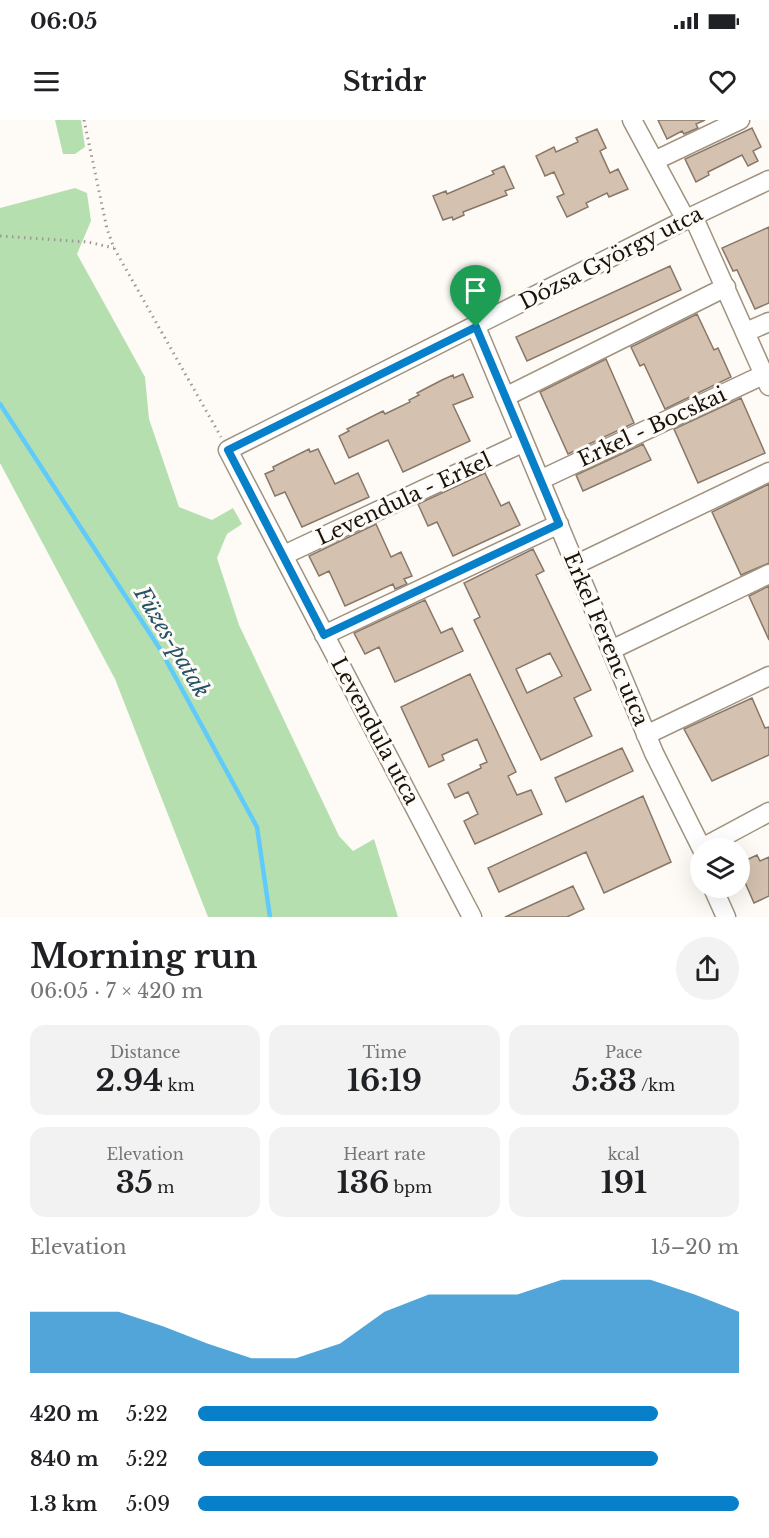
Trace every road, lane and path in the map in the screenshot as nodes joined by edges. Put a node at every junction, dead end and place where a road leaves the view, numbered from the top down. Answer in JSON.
{"nodes":[{"id":1,"x":84,"y":120,"type":"edge"},
{"id":2,"x":632,"y":120,"type":"edge"},
{"id":3,"x":740,"y":120,"type":"edge"},
{"id":4,"x":654,"y":161,"type":"junction"},
{"id":5,"x":769,"y":180,"type":"edge"},
{"id":6,"x":690,"y":218,"type":"junction"},
{"id":7,"x":0,"y":236,"type":"edge"},
{"id":8,"x":114,"y":248,"type":"junction"},
{"id":9,"x":726,"y":287,"type":"junction"},
{"id":10,"x":769,"y":322,"type":"edge"},
{"id":11,"x":476,"y":327,"type":"junction"},
{"id":12,"x":746,"y":332,"type":"junction"},
{"id":13,"x":766,"y":381,"type":"edge"},
{"id":14,"x":505,"y":397,"type":"junction"},
{"id":15,"x":524,"y":442,"type":"junction"},
{"id":16,"x":228,"y":450,"type":"junction"},
{"id":17,"x":769,"y":472,"type":"edge"},
{"id":18,"x":540,"y":480,"type":"junction"},
{"id":19,"x":559,"y":524,"type":"junction"},
{"id":20,"x":284,"y":555,"type":"junction"},
{"id":21,"x":575,"y":565,"type":"junction"},
{"id":22,"x":769,"y":574,"type":"edge"},
{"id":23,"x":324,"y":635,"type":"junction"},
{"id":24,"x":611,"y":650,"type":"junction"},
{"id":25,"x":769,"y":676,"type":"edge"},
{"id":26,"x":646,"y":735,"type":"junction"},
{"id":27,"x":769,"y":812,"type":"edge"},
{"id":28,"x":697,"y":838,"type":"edge"},
{"id":29,"x":721,"y":838,"type":"edge"},
{"id":30,"x":717,"y":898,"type":"edge"},
{"id":31,"x":472,"y":917,"type":"edge"},
{"id":32,"x":726,"y":917,"type":"edge"}],
"edges":[{"from":1,"to":8,"type":"path"},
{"from":2,"to":4,"type":"street"},
{"from":3,"to":4,"type":"street"},
{"from":4,"to":6,"type":"street"},
{"from":5,"to":6,"type":"street","name":"Dózsa György utca"},
{"from":6,"to":9,"type":"street"},
{"from":6,"to":11,"type":"street","name":"Dózsa György utca"},
{"from":7,"to":8,"type":"path"},
{"from":8,"to":16,"type":"path"},
{"from":9,"to":12,"type":"street"},
{"from":9,"to":14,"type":"street"},
{"from":10,"to":12,"type":"street"},
{"from":11,"to":14,"type":"street","name":"Erkel Ferenc utca"},
{"from":11,"to":16,"type":"street","name":"Dózsa György utca"},
{"from":12,"to":13,"type":"street"},
{"from":13,"to":18,"type":"street","name":"Erkel - Bocskai"},
{"from":14,"to":15,"type":"street","name":"Erkel Ferenc utca"},
{"from":15,"to":18,"type":"street","name":"Erkel Ferenc utca"},
{"from":15,"to":20,"type":"street","name":"Levendula - Erkel"},
{"from":16,"to":20,"type":"street","name":"Levendula utca"},
{"from":17,"to":21,"type":"street"},
{"from":18,"to":19,"type":"street","name":"Erkel Ferenc utca"},
{"from":19,"to":21,"type":"street","name":"Erkel Ferenc utca"},
{"from":19,"to":23,"type":"street"},
{"from":20,"to":23,"type":"street","name":"Levendula utca"},
{"from":21,"to":24,"type":"street","name":"Erkel Ferenc utca"},
{"from":22,"to":24,"type":"street"},
{"from":23,"to":31,"type":"street","name":"Levendula utca"},
{"from":24,"to":26,"type":"street","name":"Erkel Ferenc utca"},
{"from":25,"to":26,"type":"street"},
{"from":26,"to":28,"type":"street","name":"Erkel Ferenc utca"},
{"from":27,"to":29,"type":"street"},
{"from":30,"to":32,"type":"street"}]}
